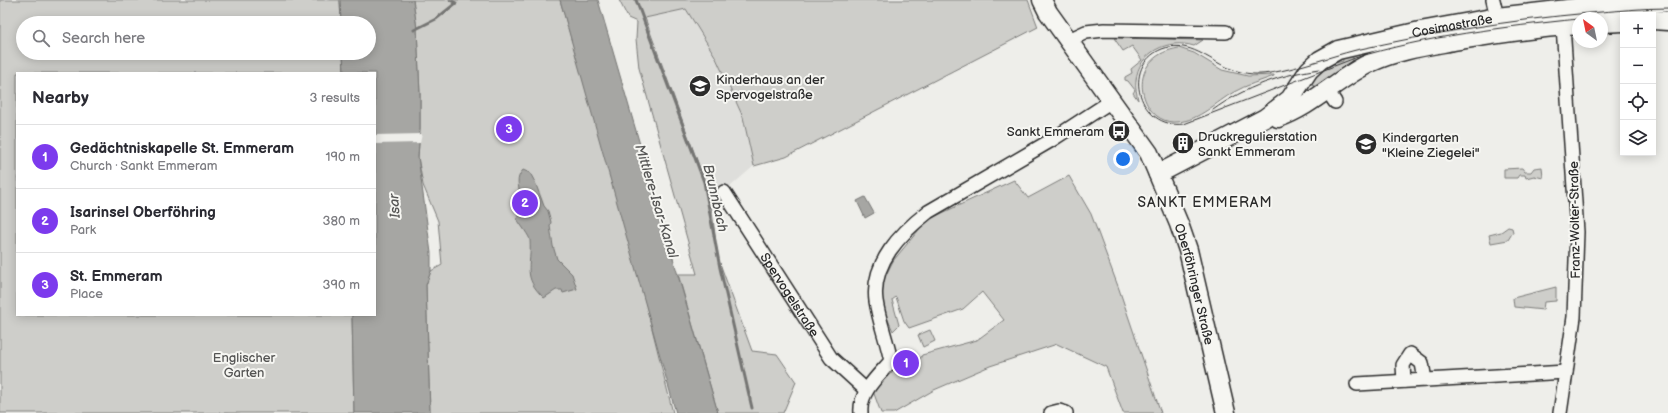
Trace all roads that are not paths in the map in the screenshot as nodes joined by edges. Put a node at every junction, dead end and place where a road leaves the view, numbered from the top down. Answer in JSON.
{"nodes":[{"id":1,"x":1042,"y":0,"type":"edge"},
{"id":2,"x":1493,"y":0,"type":"edge"},
{"id":3,"x":1668,"y":2,"type":"edge"},
{"id":4,"x":1496,"y":17,"type":"junction"},
{"id":5,"x":1656,"y":20,"type":"edge"},
{"id":6,"x":1668,"y":20,"type":"edge"},
{"id":7,"x":1620,"y":22,"type":"edge"},
{"id":8,"x":1608,"y":23,"type":"edge"},
{"id":9,"x":1570,"y":26,"type":"edge"},
{"id":10,"x":1226,"y":32,"type":"dead end"},
{"id":11,"x":1069,"y":40,"type":"junction"},
{"id":12,"x":1305,"y":75,"type":"junction"},
{"id":13,"x":1328,"y":95,"type":"junction"},
{"id":14,"x":1113,"y":100,"type":"junction"},
{"id":15,"x":1265,"y":118,"type":"junction"},
{"id":16,"x":1158,"y":174,"type":"junction"},
{"id":17,"x":724,"y":192,"type":"dead end"},
{"id":18,"x":1566,"y":372,"type":"junction"},
{"id":19,"x":1425,"y":380,"type":"junction"},
{"id":20,"x":1404,"y":381,"type":"junction"},
{"id":21,"x":1357,"y":384,"type":"dead end"},
{"id":22,"x":866,"y":390,"type":"junction"},
{"id":23,"x":861,"y":413,"type":"edge"},
{"id":24,"x":1051,"y":413,"type":"edge"},
{"id":25,"x":1066,"y":413,"type":"edge"},
{"id":26,"x":1226,"y":413,"type":"edge"},
{"id":27,"x":1560,"y":413,"type":"edge"}],
"edges":[{"from":1,"to":11,"type":"main road","name":"Oberföhringer Straße"},
{"from":2,"to":4,"type":"street"},
{"from":3,"to":4,"type":"main road","name":"Cosimastraße"},
{"from":4,"to":12,"type":"main road","name":"Cosimastraße"},
{"from":5,"to":6,"type":"main road"},
{"from":7,"to":8,"type":"main road"},
{"from":9,"to":13,"type":"main road","name":"Cosimastraße"},
{"from":9,"to":18,"type":"street","name":"Franz-Wolter-Straße"},
{"from":10,"to":11,"type":"street"},
{"from":11,"to":14,"type":"main road","name":"Oberföhringer Straße"},
{"from":12,"to":13,"type":"main road"},
{"from":12,"to":15,"type":"main road","name":"Cosimastraße"},
{"from":13,"to":15,"type":"main road","name":"Cosimastraße"},
{"from":14,"to":16,"type":"main road","name":"Oberföhringer Straße"},
{"from":14,"to":22,"type":"street"},
{"from":15,"to":16,"type":"main road","name":"Cosimastraße"},
{"from":16,"to":26,"type":"main road","name":"Oberföhringer Straße"},
{"from":17,"to":22,"type":"street","name":"Spervogelstraße"},
{"from":18,"to":19,"type":"street"},
{"from":18,"to":27,"type":"street","name":"Franz-Wolter-Straße"},
{"from":19,"to":20,"type":"street"},
{"from":19,"to":20,"type":"street"},
{"from":20,"to":21,"type":"street"},
{"from":22,"to":23,"type":"street"},
{"from":24,"to":25,"type":"street"}]}
